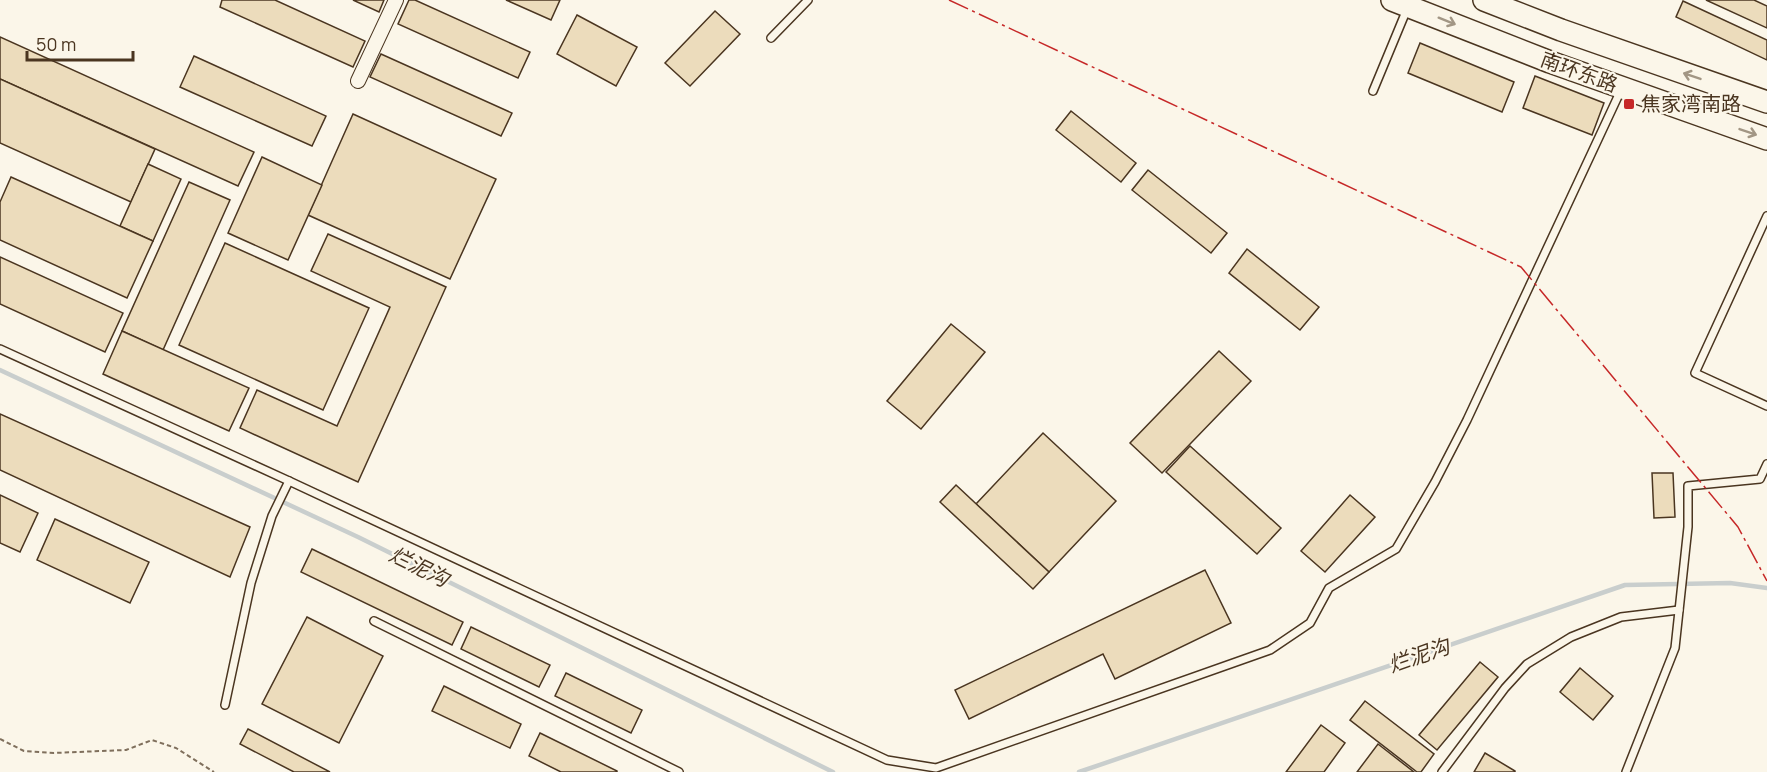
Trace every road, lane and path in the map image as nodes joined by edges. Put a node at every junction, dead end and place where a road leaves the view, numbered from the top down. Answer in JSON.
{"nodes":[{"id":1,"x":396,"y":0,"type":"edge"},
{"id":2,"x":808,"y":0,"type":"edge"},
{"id":3,"x":1484,"y":0,"type":"edge"},
{"id":4,"x":1400,"y":3,"type":"edge"},
{"id":5,"x":1561,"y":30,"type":"junction"},
{"id":6,"x":771,"y":38,"type":"dead end"},
{"id":7,"x":1550,"y":62,"type":"junction"},
{"id":8,"x":358,"y":81,"type":"dead end"},
{"id":9,"x":1623,"y":88,"type":"junction"},
{"id":10,"x":1373,"y":91,"type":"dead end"},
{"id":11,"x":1767,"y":102,"type":"edge"},
{"id":12,"x":1767,"y":139,"type":"edge"},
{"id":13,"x":1767,"y":216,"type":"edge"},
{"id":14,"x":0,"y":349,"type":"edge"},
{"id":15,"x":1767,"y":406,"type":"edge"},
{"id":16,"x":1767,"y":464,"type":"edge"},
{"id":17,"x":289,"y":481,"type":"junction"},
{"id":18,"x":1679,"y":610,"type":"junction"},
{"id":19,"x":374,"y":621,"type":"dead end"},
{"id":20,"x":225,"y":705,"type":"dead end"},
{"id":21,"x":0,"y":739,"type":"edge"},
{"id":22,"x":214,"y":772,"type":"edge"},
{"id":23,"x":679,"y":772,"type":"edge"},
{"id":24,"x":1442,"y":772,"type":"edge"},
{"id":25,"x":1626,"y":772,"type":"edge"}],
"edges":[{"from":1,"to":8,"type":"street"},
{"from":2,"to":6,"type":"lane"},
{"from":3,"to":5,"type":"highway","name":"南环东路"},
{"from":4,"to":7,"type":"highway","name":"南环东路","one_way":true},
{"from":4,"to":10,"type":"lane"},
{"from":5,"to":7,"type":"highway"},
{"from":11,"to":5,"type":"highway","name":"南环东路","one_way":true},
{"from":7,"to":9,"type":"highway","name":"南环东路"},
{"from":9,"to":12,"type":"highway","name":"南环东路","one_way":true},
{"from":9,"to":17,"type":"lane"},
{"from":13,"to":15,"type":"lane"},
{"from":14,"to":17,"type":"lane"},
{"from":16,"to":18,"type":"lane"},
{"from":17,"to":20,"type":"lane"},
{"from":18,"to":24,"type":"lane"},
{"from":18,"to":25,"type":"lane"},
{"from":19,"to":23,"type":"lane"},
{"from":21,"to":22,"type":"path"}]}
